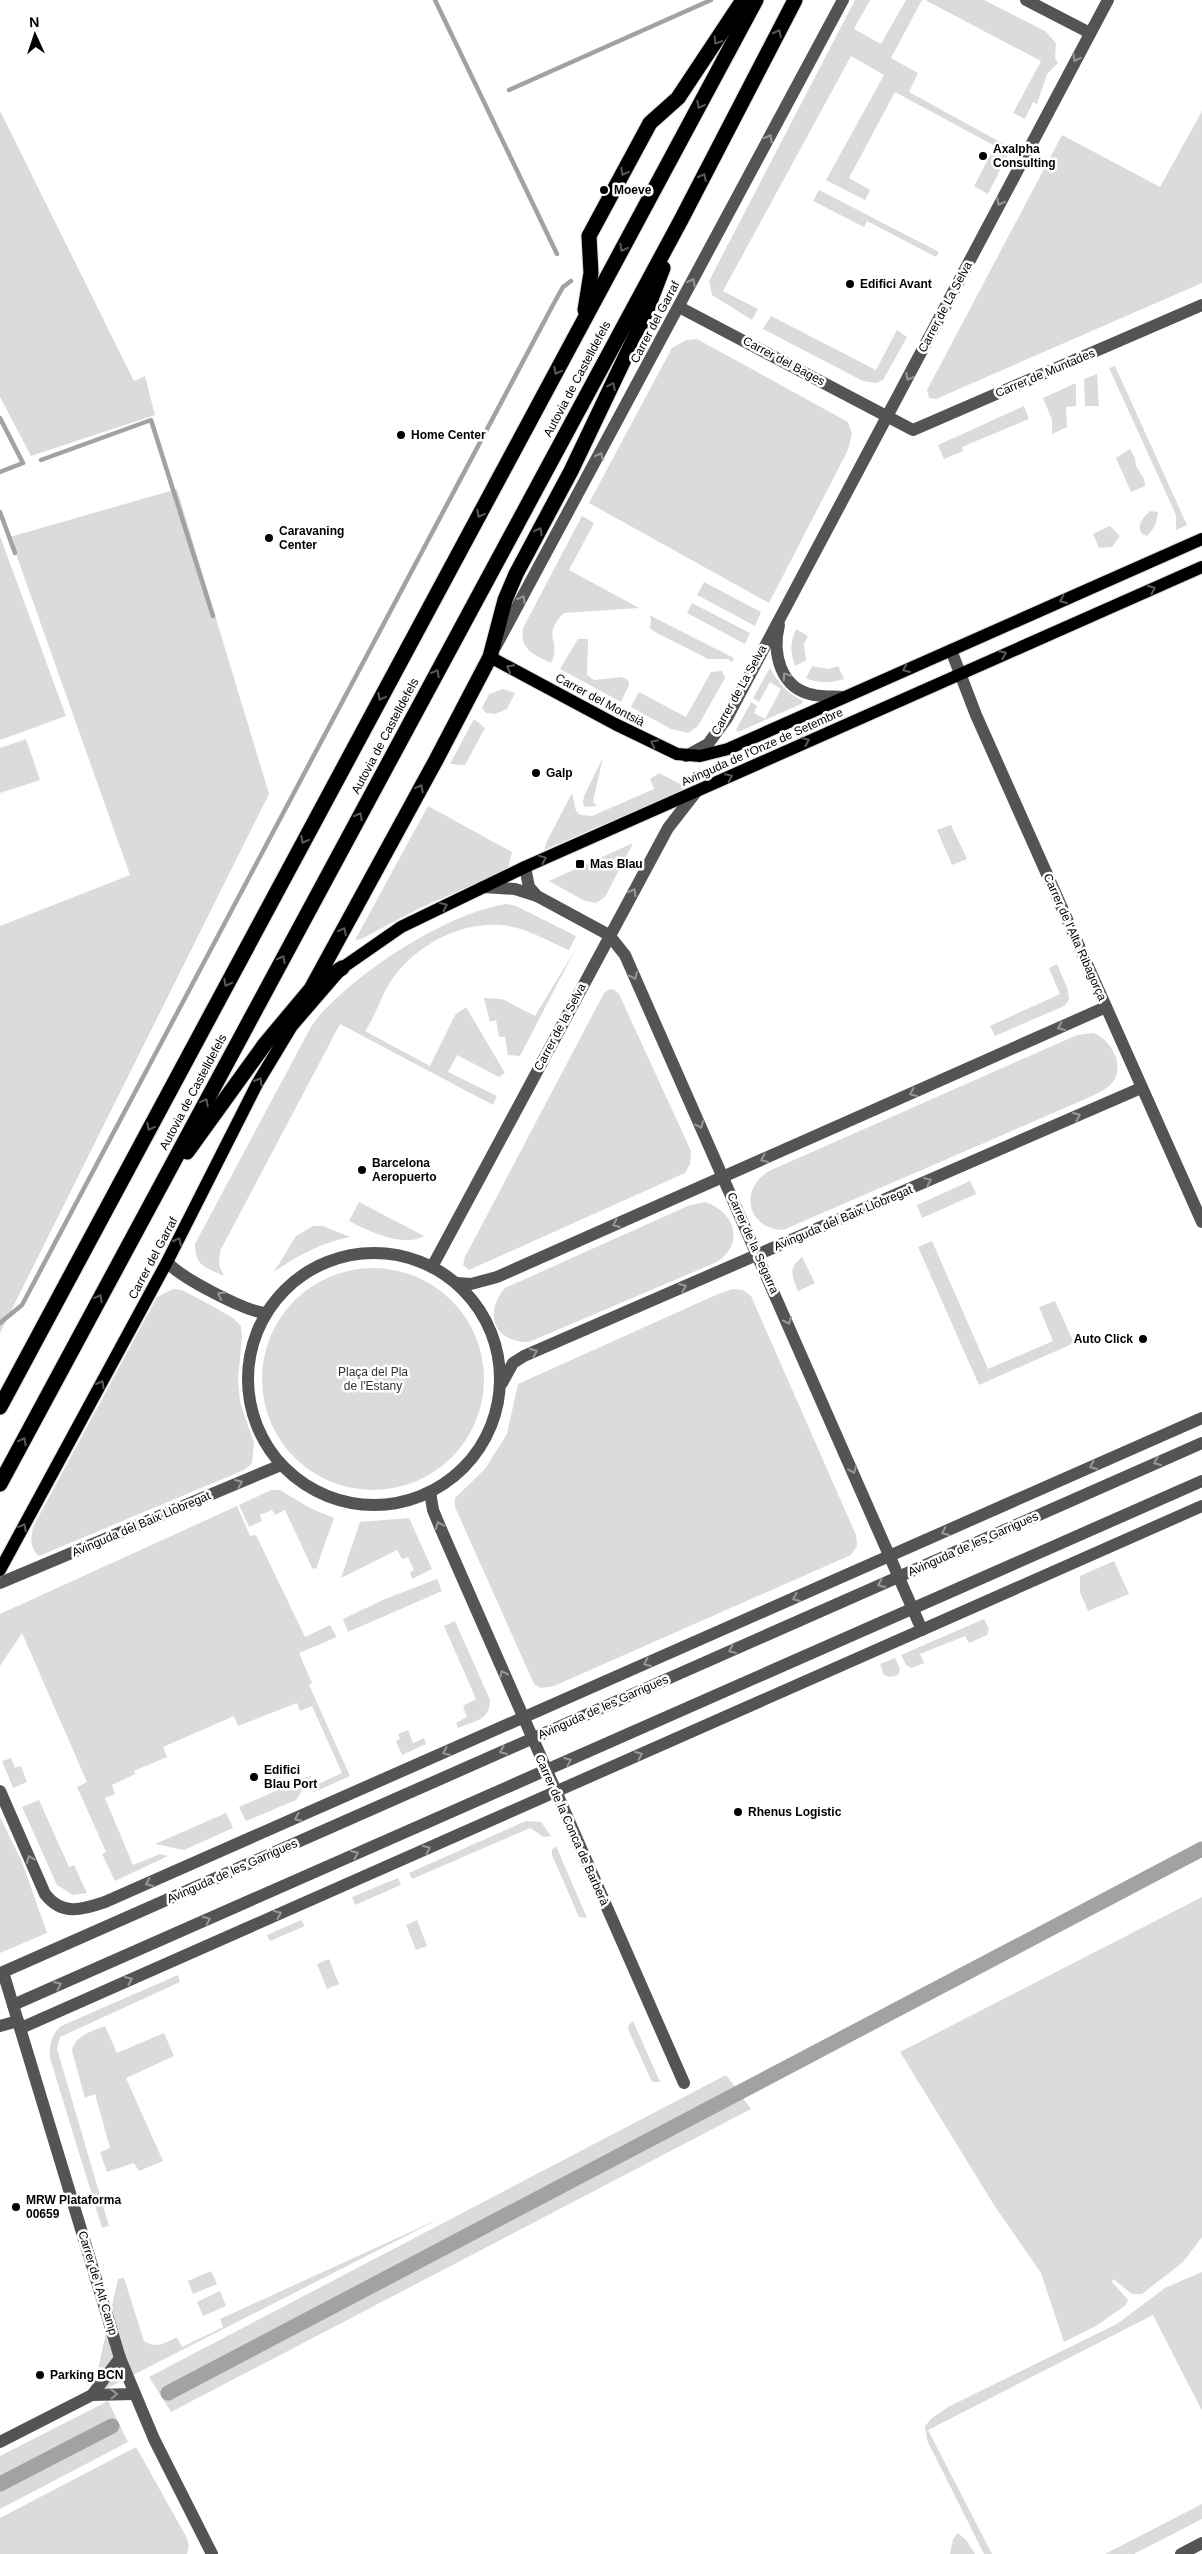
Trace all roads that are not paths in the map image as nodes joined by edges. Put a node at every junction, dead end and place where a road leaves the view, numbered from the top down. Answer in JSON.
{"nodes":[{"id":1,"x":744,"y":0,"type":"edge"},
{"id":2,"x":756,"y":0,"type":"edge"},
{"id":3,"x":795,"y":0,"type":"edge"},
{"id":4,"x":843,"y":0,"type":"edge"},
{"id":5,"x":1026,"y":0,"type":"edge"},
{"id":6,"x":1108,"y":0,"type":"edge"},
{"id":7,"x":1090,"y":34,"type":"junction"},
{"id":8,"x":680,"y":220,"type":"junction"},
{"id":9,"x":1202,"y":305,"type":"edge"},
{"id":10,"x":679,"y":307,"type":"junction"},
{"id":11,"x":581,"y":328,"type":"junction"},
{"id":12,"x":888,"y":418,"type":"junction"},
{"id":13,"x":1202,"y":539,"type":"edge"},
{"id":14,"x":1202,"y":567,"type":"edge"},
{"id":15,"x":781,"y":613,"type":"junction"},
{"id":16,"x":951,"y":650,"type":"junction"},
{"id":17,"x":490,"y":657,"type":"junction"},
{"id":18,"x":959,"y":674,"type":"junction"},
{"id":19,"x":844,"y":697,"type":"junction"},
{"id":20,"x":686,"y":756,"type":"junction"},
{"id":21,"x":700,"y":756,"type":"joint"},
{"id":22,"x":696,"y":792,"type":"junction"},
{"id":23,"x":524,"y":867,"type":"junction"},
{"id":24,"x":483,"y":888,"type":"junction"},
{"id":25,"x":537,"y":896,"type":"junction"},
{"id":26,"x":609,"y":935,"type":"junction"},
{"id":27,"x":342,"y":968,"type":"junction"},
{"id":28,"x":311,"y":989,"type":"junction"},
{"id":29,"x":1106,"y":1007,"type":"junction"},
{"id":30,"x":1141,"y":1088,"type":"junction"},
{"id":31,"x":723,"y":1177,"type":"junction"},
{"id":32,"x":148,"y":1206,"type":"junction"},
{"id":33,"x":1202,"y":1222,"type":"edge"},
{"id":34,"x":758,"y":1255,"type":"junction"},
{"id":35,"x":167,"y":1262,"type":"junction"},
{"id":36,"x":432,"y":1267,"type":"junction"},
{"id":37,"x":457,"y":1283,"type":"junction"},
{"id":38,"x":265,"y":1313,"type":"junction"},
{"id":39,"x":501,"y":1385,"type":"junction"},
{"id":40,"x":0,"y":1407,"type":"edge"},
{"id":41,"x":1202,"y":1418,"type":"edge"},
{"id":42,"x":1202,"y":1443,"type":"edge"},
{"id":43,"x":281,"y":1465,"type":"junction"},
{"id":44,"x":1202,"y":1480,"type":"edge"},
{"id":45,"x":0,"y":1484,"type":"edge"},
{"id":46,"x":430,"y":1492,"type":"junction"},
{"id":47,"x":1202,"y":1506,"type":"edge"},
{"id":48,"x":890,"y":1556,"type":"junction"},
{"id":49,"x":0,"y":1570,"type":"edge"},
{"id":50,"x":899,"y":1576,"type":"junction"},
{"id":51,"x":0,"y":1583,"type":"edge"},
{"id":52,"x":913,"y":1608,"type":"junction"},
{"id":53,"x":922,"y":1630,"type":"junction"},
{"id":54,"x":523,"y":1718,"type":"junction"},
{"id":55,"x":532,"y":1739,"type":"junction"},
{"id":56,"x":546,"y":1770,"type":"junction"},
{"id":57,"x":0,"y":1791,"type":"edge"},
{"id":58,"x":556,"y":1792,"type":"junction"},
{"id":59,"x":3,"y":1972,"type":"joint"},
{"id":60,"x":13,"y":2005,"type":"junction"},
{"id":61,"x":20,"y":2024,"type":"junction"},
{"id":62,"x":0,"y":2026,"type":"edge"},
{"id":63,"x":684,"y":2083,"type":"dead end"},
{"id":64,"x":120,"y":2358,"type":"junction"},
{"id":65,"x":135,"y":2394,"type":"junction"},
{"id":66,"x":92,"y":2395,"type":"junction"},
{"id":67,"x":0,"y":2442,"type":"edge"},
{"id":68,"x":1202,"y":2543,"type":"edge"},
{"id":69,"x":212,"y":2554,"type":"edge"},
{"id":70,"x":1180,"y":2554,"type":"edge"}],
"edges":[{"from":1,"to":11,"type":"highway","one_way":true},
{"from":2,"to":11,"type":"highway","name":"Autovia de Castelldefels","one_way":true},
{"from":8,"to":3,"type":"highway","name":"Autovia de Castelldefels","one_way":true},
{"from":10,"to":4,"type":"street","name":"Carrer del Garraf","one_way":true},
{"from":5,"to":7,"type":"street"},
{"from":6,"to":7,"type":"street","name":"Carrer de La Selva"},
{"from":7,"to":12,"type":"street","name":"Carrer de La Selva","one_way":true},
{"from":17,"to":8,"type":"highway","one_way":true},
{"from":32,"to":8,"type":"highway","name":"Autovia de Castelldefels","one_way":true},
{"from":9,"to":12,"type":"street","name":"Carrer de Muntades"},
{"from":10,"to":12,"type":"street","name":"Carrer del Bages"},
{"from":17,"to":10,"type":"street","name":"Carrer del Garraf","one_way":true},
{"from":11,"to":40,"type":"highway","name":"Autovia de Castelldefels","one_way":true},
{"from":12,"to":15,"type":"street","name":"Carrer de La Selva"},
{"from":13,"to":16,"type":"main road","name":"Avinguda de l'Onze de Setembre","one_way":true},
{"from":18,"to":14,"type":"main road","name":"Avinguda de l'Onze de Setembre","one_way":true},
{"from":19,"to":15,"type":"street","name":"Carrer de La Selva","one_way":true},
{"from":15,"to":20,"type":"street","name":"Carrer de La Selva"},
{"from":16,"to":18,"type":"street","name":"Carrer de l'Alta Ribagorça"},
{"from":16,"to":19,"type":"main road","name":"Avinguda de l'Onze de Setembre","one_way":true},
{"from":20,"to":17,"type":"main road","name":"Carrer del Montsià","one_way":true},
{"from":28,"to":17,"type":"highway","one_way":true},
{"from":22,"to":18,"type":"main road","name":"Avinguda de l'Onze de Setembre","one_way":true},
{"from":18,"to":29,"type":"street","name":"Carrer de l'Alta Ribagorça"},
{"from":19,"to":21,"type":"main road","name":"Avinguda de l'Onze de Setembre"},
{"from":20,"to":21,"type":"main road","name":"Carrer del Montsià"},
{"from":23,"to":22,"type":"main road","name":"Avinguda de l'Onze de Setembre","one_way":true},
{"from":26,"to":22,"type":"street","name":"Carrer de la Selva","one_way":true},
{"from":23,"to":24,"type":"main road","name":"Avinguda de l'Onze de Setembre"},
{"from":23,"to":25,"type":"street"},
{"from":24,"to":25,"type":"street","name":"Carrer de la Segarra"},
{"from":27,"to":24,"type":"main road","name":"Avinguda de l'Onze de Setembre","one_way":true},
{"from":25,"to":26,"type":"street","name":"Carrer de la Segarra"},
{"from":26,"to":31,"type":"street","name":"Carrer de la Segarra","one_way":true},
{"from":26,"to":36,"type":"street","name":"Carrer de la Selva"},
{"from":27,"to":28,"type":"highway"},
{"from":35,"to":27,"type":"main road","name":"Carrer del Garraf","one_way":true},
{"from":28,"to":32,"type":"highway"},
{"from":29,"to":30,"type":"street","name":"Carrer de l'Alta Ribagorça"},
{"from":29,"to":31,"type":"street","one_way":true},
{"from":30,"to":33,"type":"street","name":"Carrer de l'Alta Ribagorça"},
{"from":34,"to":30,"type":"street","name":"Avinguda del Baix Llobregat","one_way":true},
{"from":31,"to":34,"type":"street","name":"Carrer de la Segarra"},
{"from":31,"to":37,"type":"street","one_way":true},
{"from":45,"to":32,"type":"highway","name":"Autovia de Castelldefels","one_way":true},
{"from":39,"to":34,"type":"street","name":"Avinguda del Baix Llobregat","one_way":true},
{"from":34,"to":48,"type":"street","name":"Carrer de la Segarra","one_way":true},
{"from":38,"to":35,"type":"street","one_way":true},
{"from":49,"to":35,"type":"main road","name":"Carrer del Garraf","one_way":true},
{"from":36,"to":37,"type":"street"},
{"from":36,"to":38,"type":"street"},
{"from":37,"to":39,"type":"street"},
{"from":38,"to":43,"type":"street"},
{"from":39,"to":46,"type":"street"},
{"from":41,"to":48,"type":"street","name":"Avinguda de les Garrigues","one_way":true},
{"from":42,"to":50,"type":"street","name":"Avinguda de les Garrigues","one_way":true},
{"from":43,"to":46,"type":"street"},
{"from":51,"to":43,"type":"street","name":"Avinguda del Baix Llobregat","one_way":true},
{"from":44,"to":52,"type":"street"},
{"from":54,"to":46,"type":"street","name":"Carrer de la Conca de Barberà","one_way":true},
{"from":47,"to":53,"type":"street"},
{"from":48,"to":50,"type":"street","name":"Carrer de la Segarra"},
{"from":48,"to":54,"type":"street","name":"Avinguda de les Garrigues","one_way":true},
{"from":50,"to":52,"type":"street","name":"Carrer de la Segarra"},
{"from":50,"to":55,"type":"street","name":"Avinguda de les Garrigues","one_way":true},
{"from":52,"to":53,"type":"street","name":"Carrer de la Segarra"},
{"from":56,"to":52,"type":"street","one_way":true},
{"from":58,"to":53,"type":"street","one_way":true},
{"from":54,"to":55,"type":"street","name":"Carrer de la Conca de Barberà"},
{"from":54,"to":57,"type":"street","name":"Avinguda de les Garrigues","one_way":true},
{"from":55,"to":56,"type":"street","name":"Carrer de la Conca de Barberà"},
{"from":55,"to":59,"type":"street","name":"Avinguda de les Garrigues","one_way":true},
{"from":56,"to":58,"type":"street","name":"Carrer de la Conca de Barberà"},
{"from":60,"to":56,"type":"street","one_way":true},
{"from":61,"to":58,"type":"street","one_way":true},
{"from":58,"to":63,"type":"street","name":"Carrer de la Conca de Barberà"},
{"from":59,"to":60,"type":"street","name":"Carrer de l'Alt Camp"},
{"from":60,"to":61,"type":"street","name":"Carrer de l'Alt Camp"},
{"from":61,"to":62,"type":"street"},
{"from":61,"to":64,"type":"street","name":"Carrer de l'Alt Camp"},
{"from":64,"to":65,"type":"street","name":"Carrer de l'Alt Camp"},
{"from":64,"to":66,"type":"street"},
{"from":66,"to":65,"type":"street","one_way":true},
{"from":65,"to":69,"type":"street","name":"Carrer de l'Alt Camp"},
{"from":66,"to":67,"type":"street"},
{"from":68,"to":70,"type":"street"}]}
